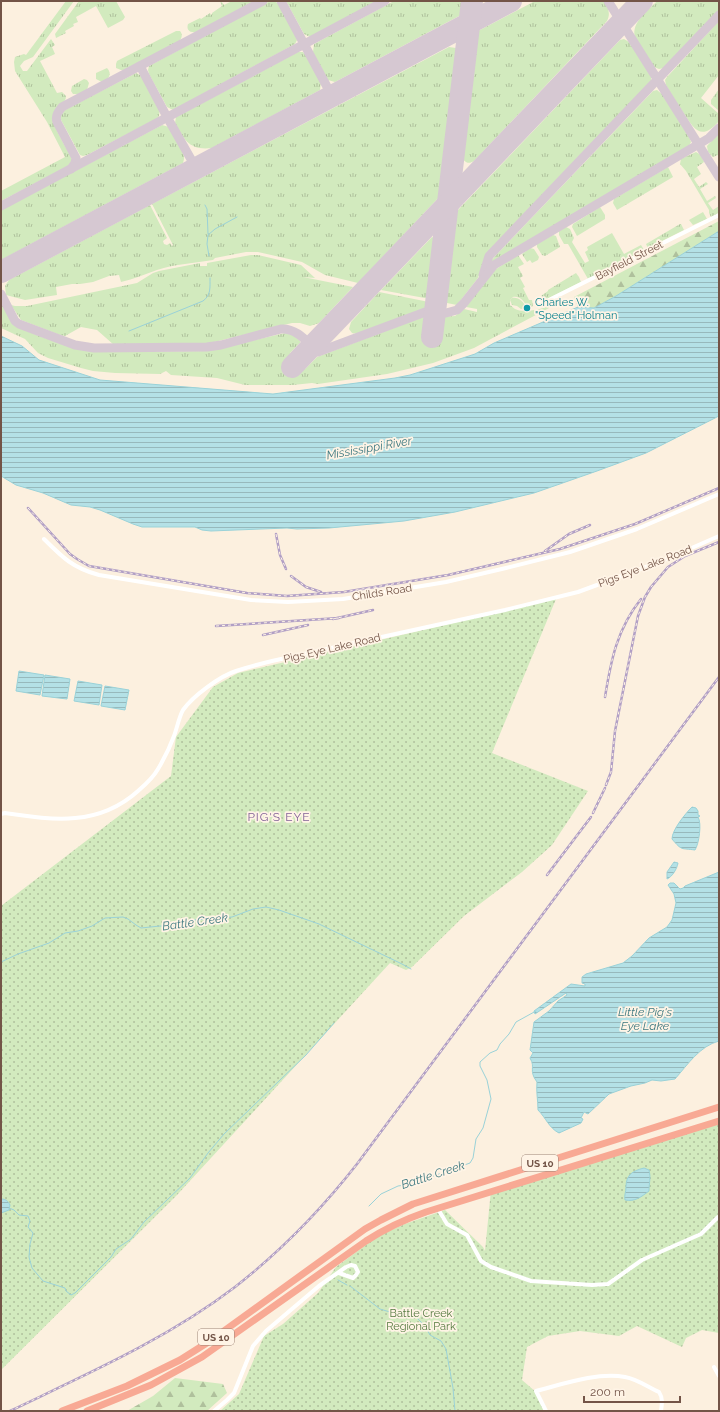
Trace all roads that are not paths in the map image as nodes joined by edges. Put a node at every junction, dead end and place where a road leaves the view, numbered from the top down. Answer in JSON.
{"nodes":[{"id":1,"x":719,"y":215,"type":"edge"},
{"id":2,"x":538,"y":301,"type":"dead end"},
{"id":3,"x":719,"y":494,"type":"edge"},
{"id":4,"x":719,"y":536,"type":"edge"},
{"id":5,"x":44,"y":539,"type":"dead end"},
{"id":6,"x":1,"y":814,"type":"edge"},
{"id":7,"x":719,"y":1107,"type":"edge"},
{"id":8,"x":719,"y":1121,"type":"edge"},
{"id":9,"x":438,"y":1209,"type":"junction"},
{"id":10,"x":718,"y":1217,"type":"edge"},
{"id":11,"x":339,"y":1273,"type":"dead end"},
{"id":12,"x":714,"y":1367,"type":"dead end"},
{"id":13,"x":719,"y":1376,"type":"edge"},
{"id":14,"x":62,"y":1411,"type":"edge"},
{"id":15,"x":88,"y":1411,"type":"edge"},
{"id":16,"x":214,"y":1411,"type":"edge"},
{"id":17,"x":546,"y":1411,"type":"edge"},
{"id":18,"x":661,"y":1411,"type":"edge"}],
"edges":[{"from":1,"to":2,"type":"street","name":"Bayfield Street"},
{"from":3,"to":5,"type":"street","name":"Childs Road"},
{"from":4,"to":6,"type":"street","name":"Pigs Eye Lake Road"},
{"from":7,"to":14,"type":"highway","number":"US 10"},
{"from":8,"to":9,"type":"highway","number":"US 10"},
{"from":9,"to":10,"type":"street"},
{"from":9,"to":15,"type":"highway","number":"US 10"},
{"from":11,"to":16,"type":"street"},
{"from":12,"to":13,"type":"street"},
{"from":17,"to":18,"type":"street"}]}
